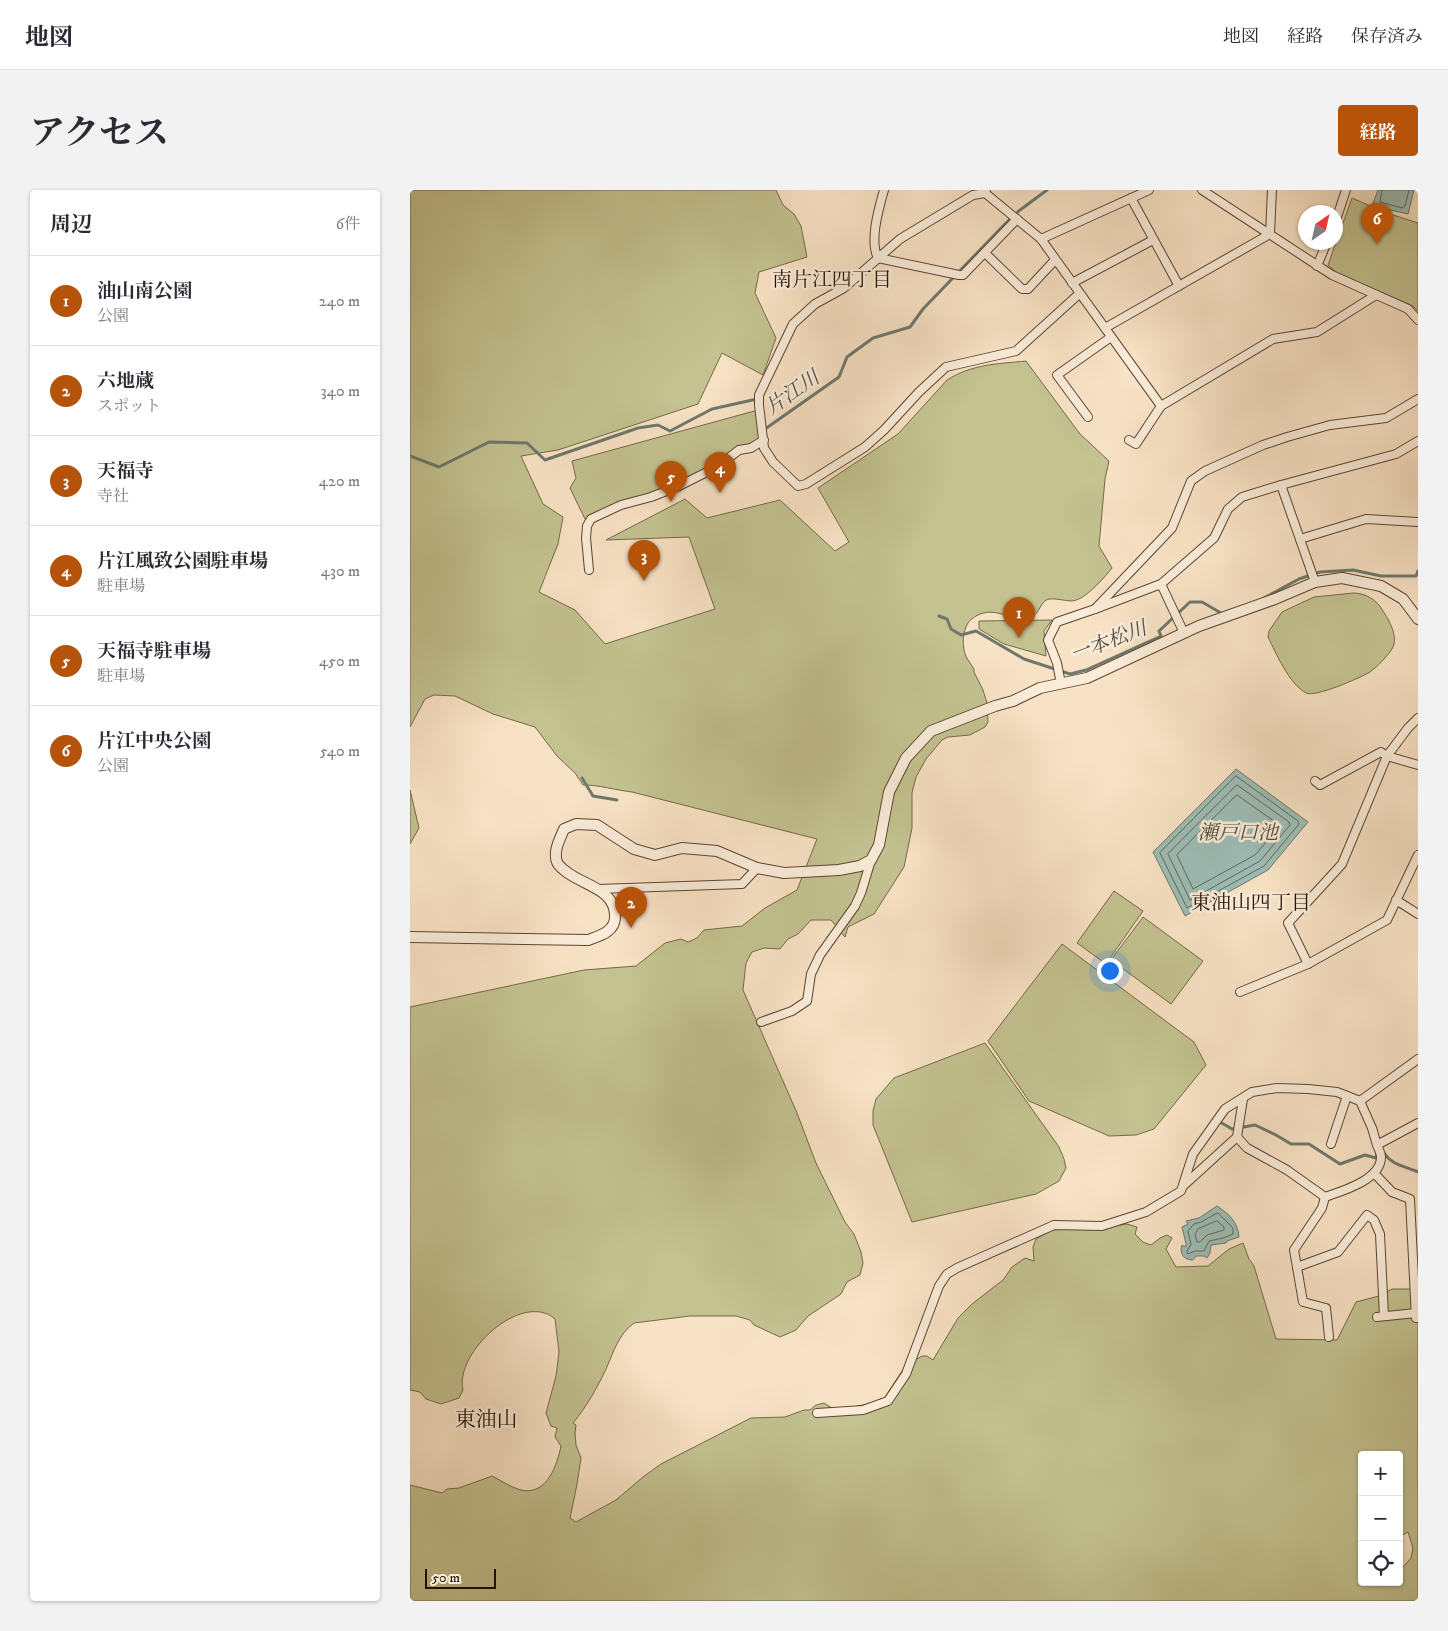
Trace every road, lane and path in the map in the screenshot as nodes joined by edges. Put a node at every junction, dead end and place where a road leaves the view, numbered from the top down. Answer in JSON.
{"nodes":[{"id":1,"x":884,"y":190,"type":"edge"},
{"id":2,"x":963,"y":190,"type":"edge"},
{"id":3,"x":1149,"y":190,"type":"edge"},
{"id":4,"x":1202,"y":190,"type":"edge"},
{"id":5,"x":1272,"y":190,"type":"edge"},
{"id":6,"x":1346,"y":190,"type":"edge"},
{"id":7,"x":986,"y":191,"type":"edge"},
{"id":8,"x":973,"y":195,"type":"junction"},
{"id":9,"x":1131,"y":198,"type":"junction"},
{"id":10,"x":1341,"y":205,"type":"edge"},
{"id":11,"x":1017,"y":219,"type":"junction"},
{"id":12,"x":1270,"y":234,"type":"junction"},
{"id":13,"x":1041,"y":239,"type":"junction"},
{"id":14,"x":1153,"y":240,"type":"junction"},
{"id":15,"x":1324,"y":250,"type":"edge"},
{"id":16,"x":985,"y":253,"type":"junction"},
{"id":17,"x":878,"y":258,"type":"junction"},
{"id":18,"x":1056,"y":260,"type":"junction"},
{"id":19,"x":1317,"y":266,"type":"junction"},
{"id":20,"x":1072,"y":283,"type":"junction"},
{"id":21,"x":1179,"y":286,"type":"junction"},
{"id":22,"x":1079,"y":294,"type":"junction"},
{"id":23,"x":1376,"y":295,"type":"junction"},
{"id":24,"x":1418,"y":320,"type":"edge"},
{"id":25,"x":1105,"y":328,"type":"junction"},
{"id":26,"x":1111,"y":337,"type":"junction"},
{"id":27,"x":1418,"y":399,"type":"edge"},
{"id":28,"x":1161,"y":406,"type":"junction"},
{"id":29,"x":1088,"y":413,"type":"dead end"},
{"id":30,"x":764,"y":440,"type":"junction"},
{"id":31,"x":1129,"y":440,"type":"dead end"},
{"id":32,"x":1418,"y":441,"type":"edge"},
{"id":33,"x":1281,"y":485,"type":"junction"},
{"id":34,"x":1418,"y":522,"type":"edge"},
{"id":35,"x":1300,"y":539,"type":"junction"},
{"id":36,"x":589,"y":570,"type":"dead end"},
{"id":37,"x":1315,"y":581,"type":"junction"},
{"id":38,"x":1161,"y":584,"type":"junction"},
{"id":39,"x":1095,"y":609,"type":"junction"},
{"id":40,"x":1418,"y":619,"type":"edge"},
{"id":41,"x":1184,"y":633,"type":"junction"},
{"id":42,"x":1060,"y":681,"type":"junction"},
{"id":43,"x":1418,"y":718,"type":"edge"},
{"id":44,"x":1388,"y":756,"type":"junction"},
{"id":45,"x":1418,"y":765,"type":"edge"},
{"id":46,"x":1315,"y":782,"type":"dead end"},
{"id":47,"x":1418,"y":855,"type":"edge"},
{"id":48,"x":871,"y":860,"type":"junction"},
{"id":49,"x":757,"y":868,"type":"junction"},
{"id":50,"x":598,"y":890,"type":"junction"},
{"id":51,"x":1396,"y":900,"type":"junction"},
{"id":52,"x":1418,"y":914,"type":"edge"},
{"id":53,"x":410,"y":937,"type":"edge"},
{"id":54,"x":1308,"y":964,"type":"junction"},
{"id":55,"x":1240,"y":992,"type":"dead end"},
{"id":56,"x":761,"y":1022,"type":"dead end"},
{"id":57,"x":1418,"y":1059,"type":"edge"},
{"id":58,"x":1347,"y":1096,"type":"junction"},
{"id":59,"x":1243,"y":1099,"type":"junction"},
{"id":60,"x":1360,"y":1101,"type":"junction"},
{"id":61,"x":1418,"y":1123,"type":"edge"},
{"id":62,"x":1237,"y":1136,"type":"junction"},
{"id":63,"x":1331,"y":1144,"type":"dead end"},
{"id":64,"x":1377,"y":1145,"type":"junction"},
{"id":65,"x":1374,"y":1173,"type":"junction"},
{"id":66,"x":1183,"y":1187,"type":"junction"},
{"id":67,"x":1325,"y":1197,"type":"junction"},
{"id":68,"x":1297,"y":1267,"type":"junction"},
{"id":69,"x":1329,"y":1337,"type":"dead end"},
{"id":70,"x":817,"y":1413,"type":"dead end"}],
"edges":[{"from":1,"to":17,"type":"street"},
{"from":2,"to":8,"type":"street"},
{"from":3,"to":9,"type":"street"},
{"from":4,"to":12,"type":"street"},
{"from":5,"to":12,"type":"street"},
{"from":6,"to":10,"type":"street"},
{"from":7,"to":8,"type":"street"},
{"from":7,"to":11,"type":"street"},
{"from":8,"to":17,"type":"street"},
{"from":9,"to":13,"type":"street"},
{"from":9,"to":14,"type":"street"},
{"from":11,"to":13,"type":"street"},
{"from":11,"to":16,"type":"street"},
{"from":12,"to":19,"type":"street"},
{"from":12,"to":21,"type":"street"},
{"from":13,"to":18,"type":"street"},
{"from":14,"to":20,"type":"street"},
{"from":14,"to":21,"type":"street"},
{"from":15,"to":19,"type":"street"},
{"from":16,"to":17,"type":"street"},
{"from":16,"to":18,"type":"street"},
{"from":17,"to":30,"type":"street"},
{"from":18,"to":20,"type":"street"},
{"from":19,"to":23,"type":"street"},
{"from":20,"to":22,"type":"street"},
{"from":21,"to":25,"type":"street"},
{"from":22,"to":25,"type":"street"},
{"from":22,"to":30,"type":"street"},
{"from":23,"to":24,"type":"street"},
{"from":23,"to":28,"type":"street"},
{"from":25,"to":26,"type":"street"},
{"from":26,"to":28,"type":"street"},
{"from":26,"to":29,"type":"street"},
{"from":27,"to":39,"type":"street"},
{"from":28,"to":31,"type":"street"},
{"from":30,"to":36,"type":"street"},
{"from":32,"to":33,"type":"street"},
{"from":33,"to":35,"type":"street"},
{"from":33,"to":38,"type":"street"},
{"from":34,"to":35,"type":"street"},
{"from":35,"to":37,"type":"street"},
{"from":37,"to":40,"type":"street"},
{"from":37,"to":41,"type":"street"},
{"from":38,"to":39,"type":"street"},
{"from":38,"to":41,"type":"street"},
{"from":39,"to":42,"type":"street"},
{"from":41,"to":42,"type":"street"},
{"from":42,"to":48,"type":"street"},
{"from":43,"to":44,"type":"street"},
{"from":44,"to":45,"type":"street"},
{"from":44,"to":46,"type":"street"},
{"from":44,"to":54,"type":"street"},
{"from":47,"to":51,"type":"street"},
{"from":48,"to":49,"type":"street"},
{"from":48,"to":56,"type":"street"},
{"from":49,"to":50,"type":"street"},
{"from":49,"to":50,"type":"street"},
{"from":50,"to":53,"type":"street"},
{"from":51,"to":52,"type":"street"},
{"from":51,"to":54,"type":"street"},
{"from":54,"to":55,"type":"street"},
{"from":57,"to":60,"type":"street"},
{"from":58,"to":59,"type":"street"},
{"from":58,"to":60,"type":"street"},
{"from":58,"to":63,"type":"street"},
{"from":59,"to":62,"type":"street"},
{"from":59,"to":66,"type":"street"},
{"from":60,"to":64,"type":"street"},
{"from":61,"to":64,"type":"street"},
{"from":62,"to":66,"type":"street"},
{"from":62,"to":67,"type":"street"},
{"from":64,"to":65,"type":"street"},
{"from":65,"to":67,"type":"street"},
{"from":65,"to":68,"type":"street"},
{"from":66,"to":70,"type":"street"},
{"from":67,"to":68,"type":"street"},
{"from":68,"to":69,"type":"street"}]}
